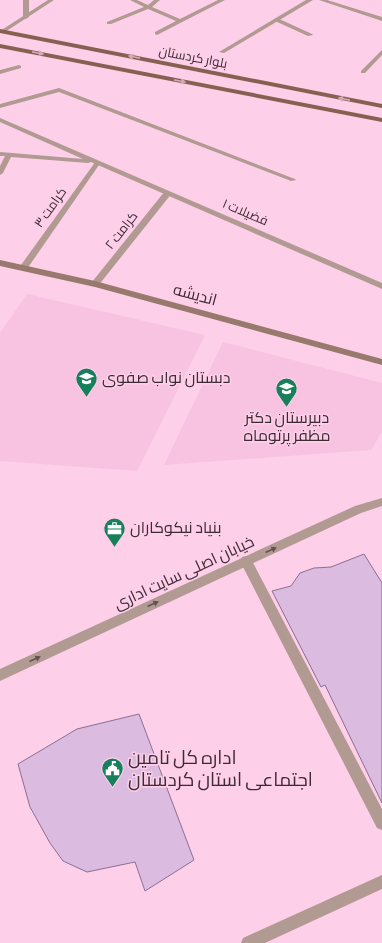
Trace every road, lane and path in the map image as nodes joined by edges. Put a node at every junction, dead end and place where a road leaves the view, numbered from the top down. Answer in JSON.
{"nodes":[{"id":1,"x":26,"y":0,"type":"edge"},
{"id":2,"x":52,"y":0,"type":"edge"},
{"id":3,"x":132,"y":0,"type":"edge"},
{"id":4,"x":158,"y":0,"type":"edge"},
{"id":5,"x":222,"y":0,"type":"edge"},
{"id":6,"x":310,"y":0,"type":"edge"},
{"id":7,"x":322,"y":0,"type":"edge"},
{"id":8,"x":148,"y":7,"type":"junction"},
{"id":9,"x":26,"y":16,"type":"junction"},
{"id":10,"x":382,"y":19,"type":"edge"},
{"id":11,"x":277,"y":20,"type":"junction"},
{"id":12,"x":180,"y":21,"type":"junction"},
{"id":13,"x":109,"y":23,"type":"dead end"},
{"id":14,"x":1,"y":31,"type":"edge"},
{"id":15,"x":157,"y":33,"type":"dead end"},
{"id":16,"x":310,"y":35,"type":"dead end"},
{"id":17,"x":0,"y":46,"type":"edge"},
{"id":18,"x":222,"y":52,"type":"dead end"},
{"id":19,"x":382,"y":52,"type":"edge"},
{"id":20,"x":19,"y":68,"type":"dead end"},
{"id":21,"x":0,"y":72,"type":"edge"},
{"id":22,"x":363,"y":72,"type":"dead end"},
{"id":23,"x":0,"y":106,"type":"edge"},
{"id":24,"x":382,"y":106,"type":"edge"},
{"id":25,"x":0,"y":120,"type":"edge"},
{"id":26,"x":382,"y":120,"type":"edge"},
{"id":27,"x":0,"y":154,"type":"edge"},
{"id":28,"x":9,"y":155,"type":"junction"},
{"id":29,"x":98,"y":162,"type":"junction"},
{"id":30,"x":0,"y":173,"type":"edge"},
{"id":31,"x":293,"y":180,"type":"dead end"},
{"id":32,"x":168,"y":193,"type":"junction"},
{"id":33,"x":0,"y":262,"type":"edge"},
{"id":34,"x":24,"y":267,"type":"junction"},
{"id":35,"x":95,"y":284,"type":"junction"},
{"id":36,"x":382,"y":286,"type":"edge"},
{"id":37,"x":382,"y":362,"type":"edge"},
{"id":38,"x":380,"y":505,"type":"edge"},
{"id":39,"x":246,"y":561,"type":"junction"},
{"id":40,"x":0,"y":675,"type":"edge"},
{"id":41,"x":382,"y":823,"type":"edge"},
{"id":42,"x":382,"y":882,"type":"edge"},
{"id":43,"x":248,"y":943,"type":"edge"}],
"edges":[{"from":1,"to":9,"type":"street"},
{"from":2,"to":9,"type":"street"},
{"from":3,"to":8,"type":"street"},
{"from":4,"to":8,"type":"street"},
{"from":5,"to":12,"type":"street"},
{"from":6,"to":11,"type":"street"},
{"from":7,"to":10,"type":"street"},
{"from":8,"to":12,"type":"street"},
{"from":8,"to":13,"type":"street"},
{"from":9,"to":14,"type":"street"},
{"from":11,"to":16,"type":"street"},
{"from":11,"to":18,"type":"street"},
{"from":12,"to":15,"type":"street"},
{"from":24,"to":14,"type":"main road","name":"بلوار کردستان","one_way":true},
{"from":17,"to":26,"type":"main road","name":"بلوار کردستان","one_way":true},
{"from":19,"to":22,"type":"street"},
{"from":20,"to":21,"type":"street"},
{"from":23,"to":31,"type":"street"},
{"from":25,"to":29,"type":"street","name":"فضیلات ۱"},
{"from":27,"to":28,"type":"street","name":"فضیلات ۱"},
{"from":28,"to":29,"type":"street","name":"فضیلات ۱"},
{"from":28,"to":30,"type":"street"},
{"from":29,"to":32,"type":"street","name":"فضیلات ۱"},
{"from":29,"to":34,"type":"street","name":"کرامت ۳"},
{"from":32,"to":35,"type":"street","name":"کرامت ۲"},
{"from":32,"to":36,"type":"street","name":"فضیلات ۱"},
{"from":33,"to":34,"type":"street","name":"اندیشه"},
{"from":34,"to":35,"type":"street","name":"اندیشه"},
{"from":35,"to":37,"type":"street","name":"اندیشه"},
{"from":39,"to":38,"type":"street","name":"خیابان اصلی سایت اداری","one_way":true},
{"from":40,"to":39,"type":"street","name":"خیابان اصلی سایت اداری","one_way":true},
{"from":39,"to":41,"type":"street"},
{"from":42,"to":43,"type":"street"}]}
